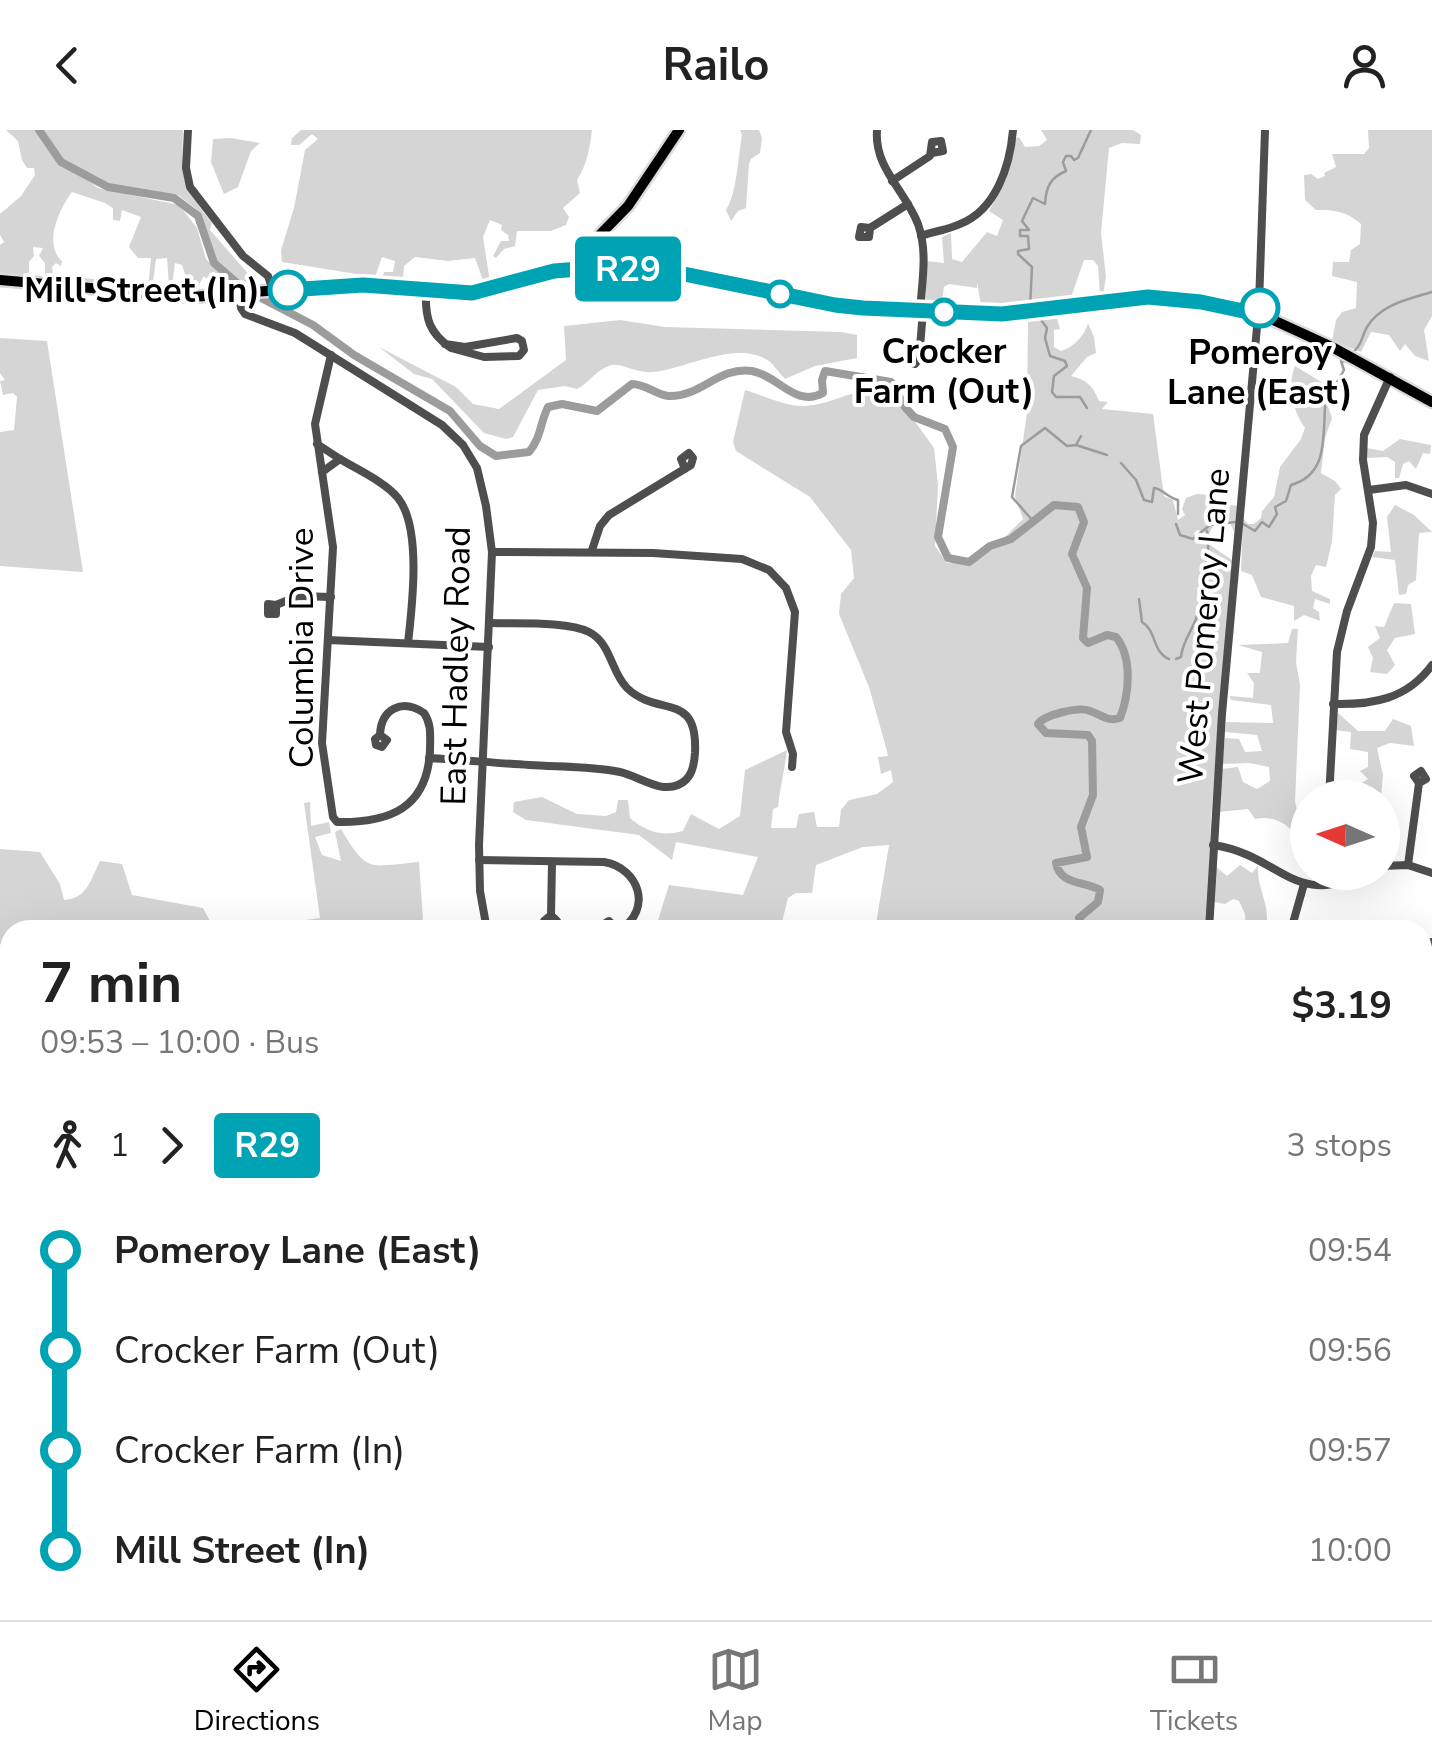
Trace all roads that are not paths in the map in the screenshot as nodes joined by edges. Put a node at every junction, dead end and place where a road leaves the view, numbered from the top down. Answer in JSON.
{"nodes":[{"id":1,"x":188,"y":130,"type":"edge"},
{"id":2,"x":679,"y":130,"type":"edge"},
{"id":3,"x":877,"y":130,"type":"edge"},
{"id":4,"x":1013,"y":130,"type":"edge"},
{"id":5,"x":1265,"y":130,"type":"edge"},
{"id":6,"x":932,"y":153,"type":"dead end"},
{"id":7,"x":892,"y":181,"type":"junction"},
{"id":8,"x":908,"y":204,"type":"junction"},
{"id":9,"x":870,"y":228,"type":"dead end"},
{"id":10,"x":921,"y":236,"type":"junction"},
{"id":11,"x":576,"y":268,"type":"junction"},
{"id":12,"x":0,"y":280,"type":"edge"},
{"id":13,"x":273,"y":291,"type":"junction"},
{"id":14,"x":426,"y":292,"type":"junction"},
{"id":15,"x":242,"y":295,"type":"junction"},
{"id":16,"x":922,"y":311,"type":"junction"},
{"id":17,"x":1258,"y":314,"type":"junction"},
{"id":18,"x":445,"y":344,"type":"junction"},
{"id":19,"x":920,"y":352,"type":"dead end"},
{"id":20,"x":331,"y":355,"type":"junction"},
{"id":21,"x":1390,"y":376,"type":"junction"},
{"id":22,"x":1432,"y":402,"type":"edge"},
{"id":23,"x":317,"y":444,"type":"junction"},
{"id":24,"x":340,"y":460,"type":"junction"},
{"id":25,"x":685,"y":469,"type":"dead end"},
{"id":26,"x":322,"y":472,"type":"junction"},
{"id":27,"x":1369,"y":490,"type":"junction"},
{"id":28,"x":1432,"y":494,"type":"edge"},
{"id":29,"x":592,"y":550,"type":"junction"},
{"id":30,"x":492,"y":552,"type":"junction"},
{"id":31,"x":330,"y":597,"type":"junction"},
{"id":32,"x":276,"y":605,"type":"dead end"},
{"id":33,"x":491,"y":623,"type":"junction"},
{"id":34,"x":328,"y":640,"type":"junction"},
{"id":35,"x":408,"y":644,"type":"junction"},
{"id":36,"x":490,"y":647,"type":"junction"},
{"id":37,"x":1432,"y":665,"type":"edge"},
{"id":38,"x":1334,"y":704,"type":"junction"},
{"id":39,"x":380,"y":735,"type":"dead end"},
{"id":40,"x":430,"y":758,"type":"junction"},
{"id":41,"x":483,"y":762,"type":"junction"},
{"id":42,"x":792,"y":767,"type":"dead end"},
{"id":43,"x":1329,"y":780,"type":"edge"},
{"id":44,"x":1419,"y":783,"type":"dead end"},
{"id":45,"x":1213,"y":844,"type":"junction"},
{"id":46,"x":479,"y":860,"type":"junction"},
{"id":47,"x":552,"y":862,"type":"junction"},
{"id":48,"x":1408,"y":864,"type":"junction"},
{"id":49,"x":1400,"y":865,"type":"edge"},
{"id":50,"x":1432,"y":873,"type":"edge"},
{"id":51,"x":1290,"y":876,"type":"edge"},
{"id":52,"x":1302,"y":890,"type":"edge"},
{"id":53,"x":550,"y":914,"type":"dead end"},
{"id":54,"x":486,"y":920,"type":"edge"},
{"id":55,"x":632,"y":920,"type":"edge"},
{"id":56,"x":1210,"y":920,"type":"edge"},
{"id":57,"x":1293,"y":920,"type":"edge"}],
"edges":[{"from":1,"to":13,"type":"street"},
{"from":2,"to":11,"type":"main road"},
{"from":3,"to":7,"type":"street"},
{"from":4,"to":10,"type":"street"},
{"from":5,"to":17,"type":"street","name":"West Pomeroy Lane"},
{"from":6,"to":7,"type":"street"},
{"from":7,"to":8,"type":"street"},
{"from":8,"to":9,"type":"street"},
{"from":8,"to":10,"type":"street"},
{"from":10,"to":16,"type":"street"},
{"from":11,"to":14,"type":"main road"},
{"from":11,"to":16,"type":"main road"},
{"from":12,"to":15,"type":"main road"},
{"from":13,"to":14,"type":"main road"},
{"from":13,"to":15,"type":"main road"},
{"from":14,"to":18,"type":"street"},
{"from":15,"to":20,"type":"street","name":"East Hadley Road"},
{"from":16,"to":17,"type":"main road"},
{"from":16,"to":19,"type":"street"},
{"from":17,"to":21,"type":"main road"},
{"from":17,"to":45,"type":"street","name":"West Pomeroy Lane"},
{"from":18,"to":18,"type":"street"},
{"from":20,"to":23,"type":"street","name":"Columbia Drive"},
{"from":20,"to":30,"type":"street","name":"East Hadley Road"},
{"from":21,"to":22,"type":"main road"},
{"from":21,"to":27,"type":"street"},
{"from":23,"to":24,"type":"street"},
{"from":23,"to":26,"type":"street","name":"Columbia Drive"},
{"from":24,"to":26,"type":"street"},
{"from":24,"to":35,"type":"street"},
{"from":25,"to":29,"type":"street"},
{"from":26,"to":31,"type":"street","name":"Columbia Drive"},
{"from":27,"to":28,"type":"street"},
{"from":27,"to":38,"type":"street"},
{"from":29,"to":30,"type":"street"},
{"from":29,"to":42,"type":"street"},
{"from":30,"to":33,"type":"street","name":"East Hadley Road"},
{"from":31,"to":32,"type":"street"},
{"from":31,"to":34,"type":"street","name":"Columbia Drive"},
{"from":33,"to":36,"type":"street","name":"East Hadley Road"},
{"from":33,"to":41,"type":"street"},
{"from":34,"to":35,"type":"street"},
{"from":34,"to":40,"type":"street","name":"Columbia Drive"},
{"from":35,"to":36,"type":"street"},
{"from":36,"to":41,"type":"street","name":"East Hadley Road"},
{"from":37,"to":38,"type":"street"},
{"from":38,"to":43,"type":"street"},
{"from":39,"to":40,"type":"street"},
{"from":40,"to":41,"type":"street"},
{"from":41,"to":46,"type":"street","name":"East Hadley Road"},
{"from":44,"to":48,"type":"street"},
{"from":45,"to":51,"type":"street"},
{"from":45,"to":56,"type":"street","name":"West Pomeroy Lane"},
{"from":46,"to":47,"type":"street"},
{"from":46,"to":54,"type":"street","name":"East Hadley Road"},
{"from":47,"to":53,"type":"street"},
{"from":47,"to":55,"type":"street"},
{"from":48,"to":49,"type":"street"},
{"from":48,"to":50,"type":"street"},
{"from":52,"to":57,"type":"street"}]}
